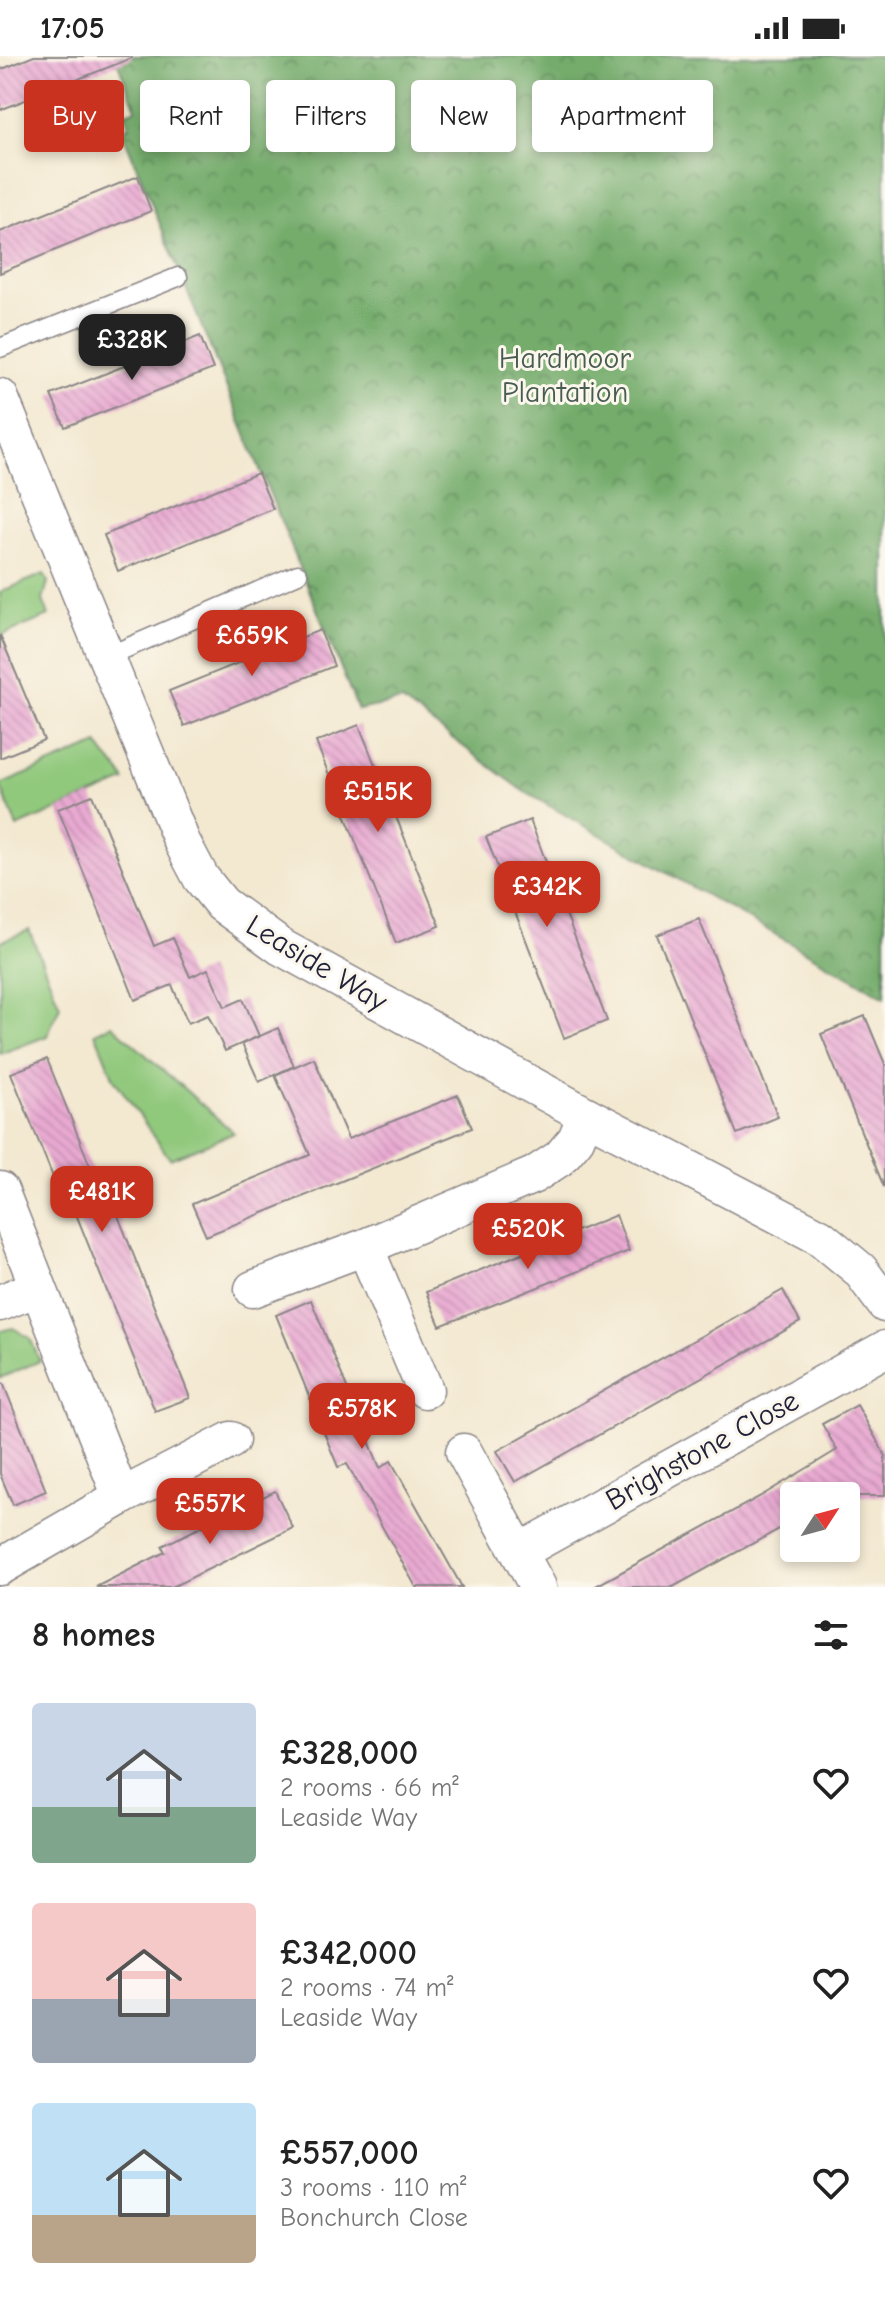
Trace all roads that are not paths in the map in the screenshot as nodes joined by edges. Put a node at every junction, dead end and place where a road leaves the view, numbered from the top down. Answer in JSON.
{"nodes":[{"id":1,"x":178,"y":277,"type":"dead end"},
{"id":2,"x":0,"y":348,"type":"edge"},
{"id":3,"x":0,"y":397,"type":"edge"},
{"id":4,"x":298,"y":574,"type":"dead end"},
{"id":5,"x":106,"y":657,"type":"junction"},
{"id":6,"x":586,"y":1115,"type":"junction"},
{"id":7,"x":0,"y":1190,"type":"edge"},
{"id":8,"x":365,"y":1247,"type":"junction"},
{"id":9,"x":37,"y":1288,"type":"junction"},
{"id":10,"x":253,"y":1289,"type":"dead end"},
{"id":11,"x":0,"y":1303,"type":"edge"},
{"id":12,"x":885,"y":1304,"type":"edge"},
{"id":13,"x":885,"y":1349,"type":"edge"},
{"id":14,"x":425,"y":1390,"type":"dead end"},
{"id":15,"x":231,"y":1440,"type":"dead end"},
{"id":16,"x":464,"y":1452,"type":"dead end"},
{"id":17,"x":121,"y":1497,"type":"junction"},
{"id":18,"x":519,"y":1552,"type":"junction"},
{"id":19,"x":0,"y":1567,"type":"edge"},
{"id":20,"x":538,"y":1587,"type":"edge"}],
"edges":[{"from":1,"to":2,"type":"lane"},
{"from":3,"to":5,"type":"street","name":"Leaside Way"},
{"from":4,"to":5,"type":"lane"},
{"from":5,"to":6,"type":"street","name":"Leaside Way"},
{"from":6,"to":8,"type":"street"},
{"from":6,"to":12,"type":"street","name":"Leaside Way"},
{"from":7,"to":9,"type":"street"},
{"from":8,"to":10,"type":"street"},
{"from":8,"to":14,"type":"street"},
{"from":9,"to":11,"type":"street"},
{"from":9,"to":17,"type":"street"},
{"from":13,"to":18,"type":"street","name":"Brighstone Close"},
{"from":15,"to":17,"type":"street"},
{"from":16,"to":18,"type":"street"},
{"from":17,"to":19,"type":"street"},
{"from":18,"to":20,"type":"street"}]}
